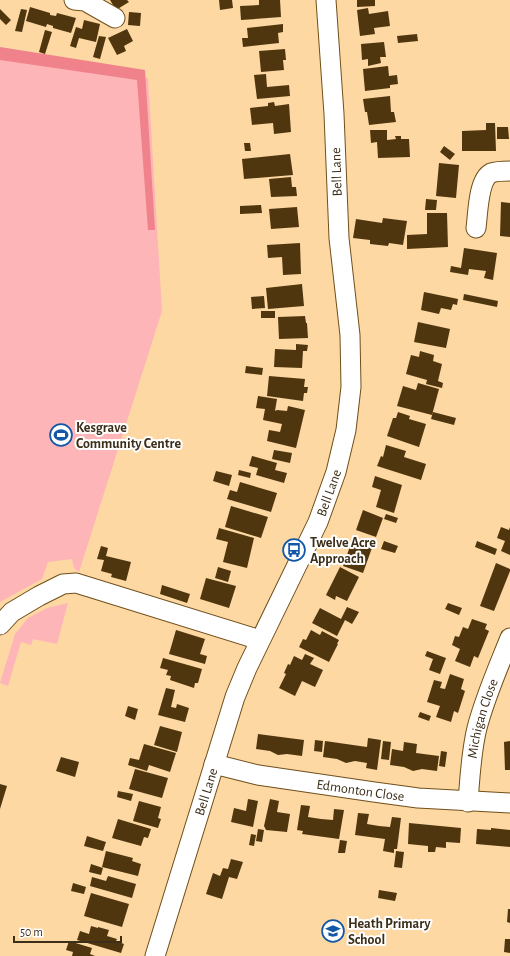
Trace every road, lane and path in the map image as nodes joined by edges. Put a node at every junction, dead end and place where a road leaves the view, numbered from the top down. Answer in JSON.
{"nodes":[{"id":1,"x":81,"y":0,"type":"edge"},
{"id":2,"x":326,"y":0,"type":"edge"},
{"id":3,"x":115,"y":18,"type":"dead end"},
{"id":4,"x":510,"y":171,"type":"edge"},
{"id":5,"x":476,"y":228,"type":"dead end"},
{"id":6,"x":0,"y":625,"type":"edge"},
{"id":7,"x":510,"y":638,"type":"edge"},
{"id":8,"x":260,"y":640,"type":"junction"},
{"id":9,"x":214,"y":764,"type":"junction"},
{"id":10,"x":468,"y":802,"type":"junction"},
{"id":11,"x":510,"y":803,"type":"edge"},
{"id":12,"x":155,"y":956,"type":"edge"}],
"edges":[{"from":1,"to":3,"type":"street"},
{"from":2,"to":8,"type":"street","name":"Bell Lane"},
{"from":4,"to":5,"type":"street"},
{"from":6,"to":8,"type":"street"},
{"from":7,"to":10,"type":"street","name":"Michigan Close"},
{"from":8,"to":9,"type":"street","name":"Bell Lane"},
{"from":9,"to":10,"type":"street","name":"Edmonton Close"},
{"from":9,"to":12,"type":"street","name":"Bell Lane"},
{"from":10,"to":11,"type":"street","name":"Edmonton Close"}]}
